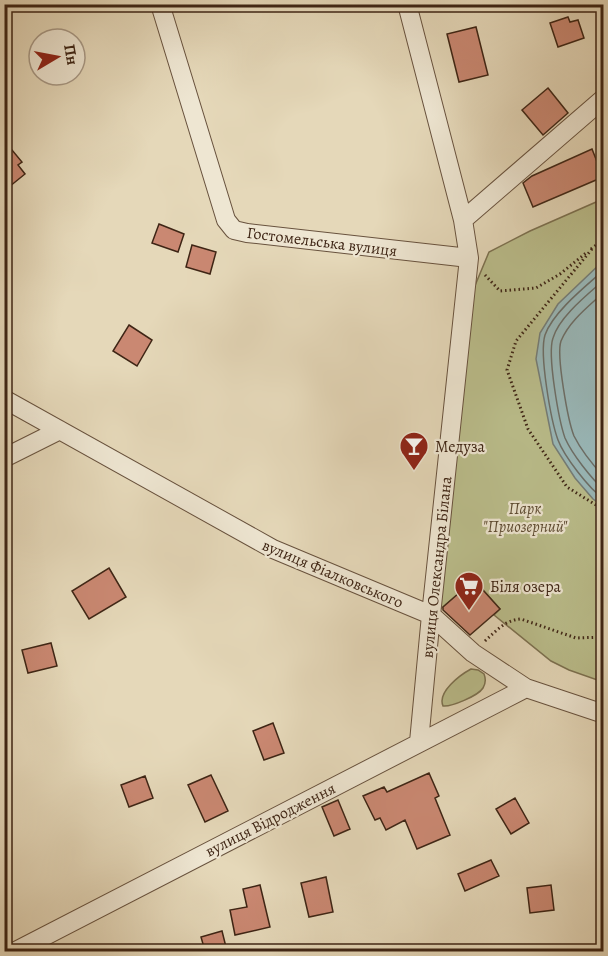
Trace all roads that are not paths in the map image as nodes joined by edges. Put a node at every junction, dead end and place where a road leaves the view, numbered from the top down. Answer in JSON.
{"nodes":[{"id":1,"x":160,"y":4,"type":"edge"},
{"id":2,"x":407,"y":4,"type":"edge"},
{"id":3,"x":603,"y":98,"type":"edge"},
{"id":4,"x":463,"y":220,"type":"junction"},
{"id":5,"x":469,"y":258,"type":"junction"},
{"id":6,"x":4,"y":399,"type":"edge"},
{"id":7,"x":60,"y":430,"type":"junction"},
{"id":8,"x":4,"y":458,"type":"edge"},
{"id":9,"x":431,"y":615,"type":"junction"},
{"id":10,"x":526,"y":688,"type":"junction"},
{"id":11,"x":603,"y":714,"type":"edge"},
{"id":12,"x":419,"y":742,"type":"junction"},
{"id":13,"x":14,"y":951,"type":"edge"}],
"edges":[{"from":1,"to":5,"type":"street","name":"Гостомельська вулиця"},
{"from":2,"to":4,"type":"street","name":"вулиця Олександра Білана"},
{"from":3,"to":4,"type":"street"},
{"from":4,"to":5,"type":"street","name":"вулиця Олександра Білана"},
{"from":5,"to":9,"type":"street","name":"вулиця Олександра Білана"},
{"from":6,"to":7,"type":"street","name":"вулиця Фіалковського"},
{"from":7,"to":8,"type":"street"},
{"from":7,"to":9,"type":"street","name":"вулиця Фіалковського"},
{"from":9,"to":10,"type":"street","name":"вулиця Фіалковського"},
{"from":9,"to":12,"type":"street","name":"вулиця Олександра Білана"},
{"from":10,"to":11,"type":"street","name":"вулиця Фіалковського"},
{"from":10,"to":12,"type":"street","name":"вулиця Відродження"},
{"from":12,"to":13,"type":"street","name":"вулиця Відродження"}]}
